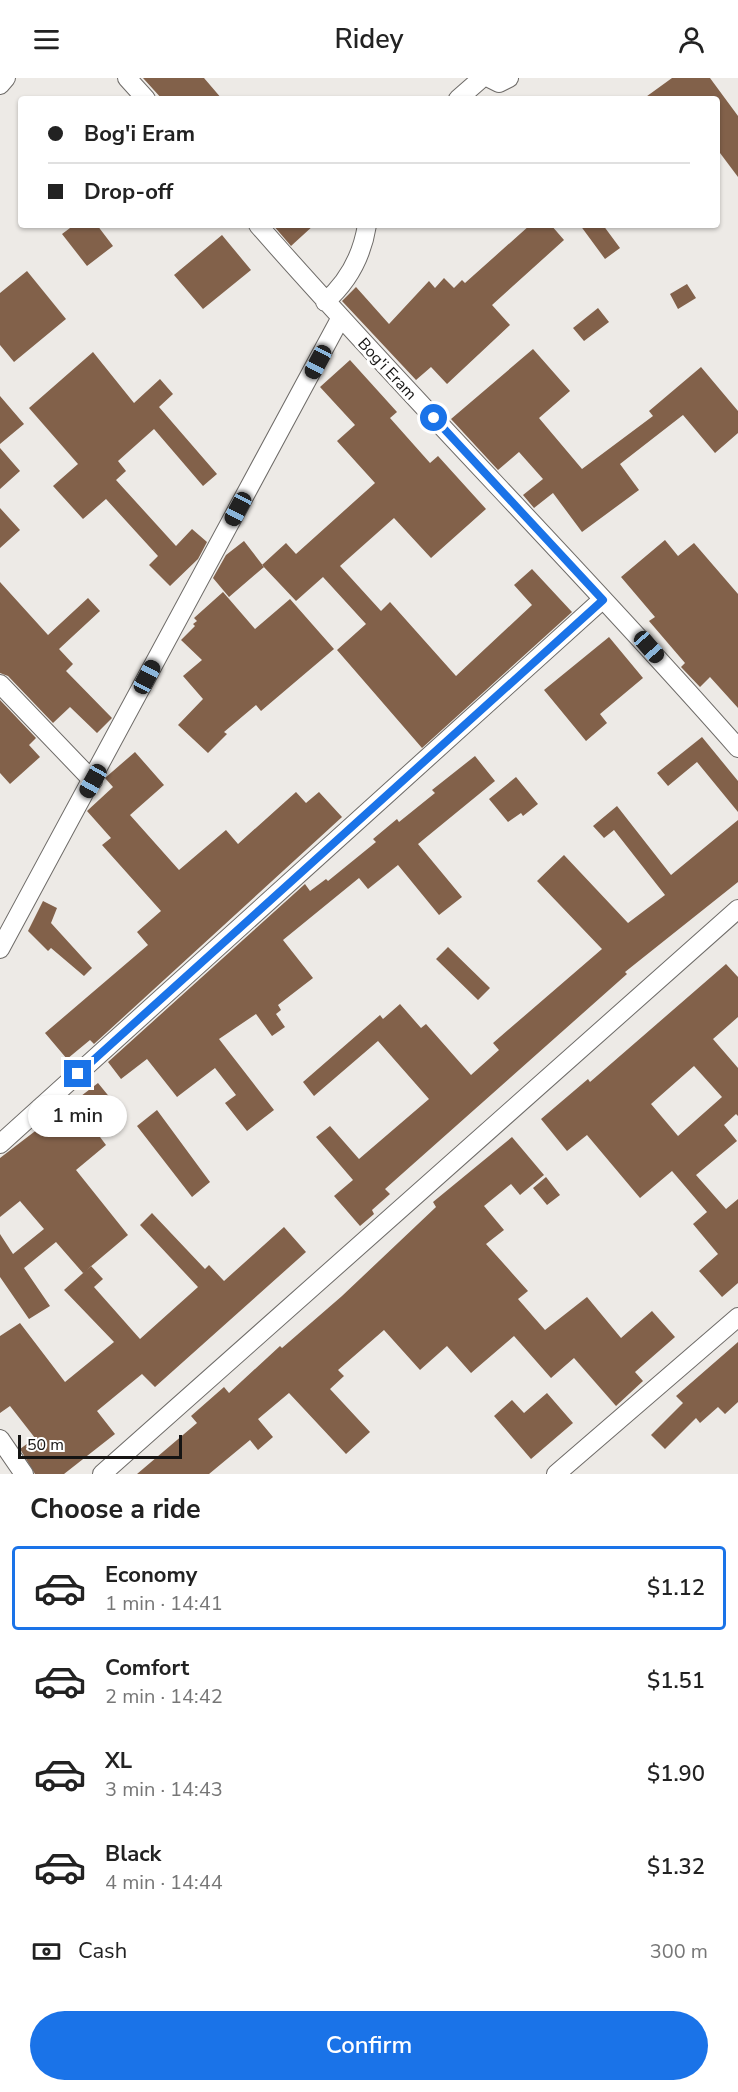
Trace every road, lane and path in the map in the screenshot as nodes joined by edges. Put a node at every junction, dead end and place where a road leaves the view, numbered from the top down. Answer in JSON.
{"nodes":[{"id":1,"x":6,"y":78,"type":"edge"},
{"id":2,"x":127,"y":78,"type":"edge"},
{"id":3,"x":482,"y":78,"type":"edge"},
{"id":4,"x":489,"y":78,"type":"edge"},
{"id":5,"x":508,"y":78,"type":"edge"},
{"id":6,"x":0,"y":85,"type":"edge"},
{"id":7,"x":143,"y":96,"type":"edge"},
{"id":8,"x":461,"y":96,"type":"edge"},
{"id":9,"x":261,"y":228,"type":"edge"},
{"id":10,"x":366,"y":228,"type":"edge"},
{"id":11,"x":326,"y":302,"type":"junction"},
{"id":12,"x":340,"y":319,"type":"junction"},
{"id":13,"x":603,"y":600,"type":"junction"},
{"id":14,"x":0,"y":684,"type":"edge"},
{"id":15,"x":738,"y":748,"type":"edge"},
{"id":16,"x":93,"y":781,"type":"junction"},
{"id":17,"x":738,"y":909,"type":"edge"},
{"id":18,"x":0,"y":949,"type":"edge"},
{"id":19,"x":2,"y":1136,"type":"edge"},
{"id":20,"x":738,"y":1317,"type":"edge"},
{"id":21,"x":0,"y":1439,"type":"edge"},
{"id":22,"x":24,"y":1474,"type":"edge"},
{"id":23,"x":102,"y":1474,"type":"edge"},
{"id":24,"x":556,"y":1474,"type":"edge"}],
"edges":[{"from":1,"to":6,"type":"street"},
{"from":2,"to":7,"type":"street"},
{"from":3,"to":8,"type":"street"},
{"from":4,"to":5,"type":"street"},
{"from":9,"to":11,"type":"street","name":"Bog'i Eram"},
{"from":10,"to":11,"type":"street"},
{"from":11,"to":12,"type":"street","name":"Bog'i Eram"},
{"from":12,"to":13,"type":"street","name":"Bog'i Eram"},
{"from":12,"to":16,"type":"street"},
{"from":13,"to":15,"type":"street","name":"Bog'i Eram"},
{"from":13,"to":19,"type":"street"},
{"from":14,"to":16,"type":"street"},
{"from":16,"to":18,"type":"street"},
{"from":17,"to":23,"type":"street"},
{"from":20,"to":24,"type":"street"},
{"from":21,"to":22,"type":"street"}]}
